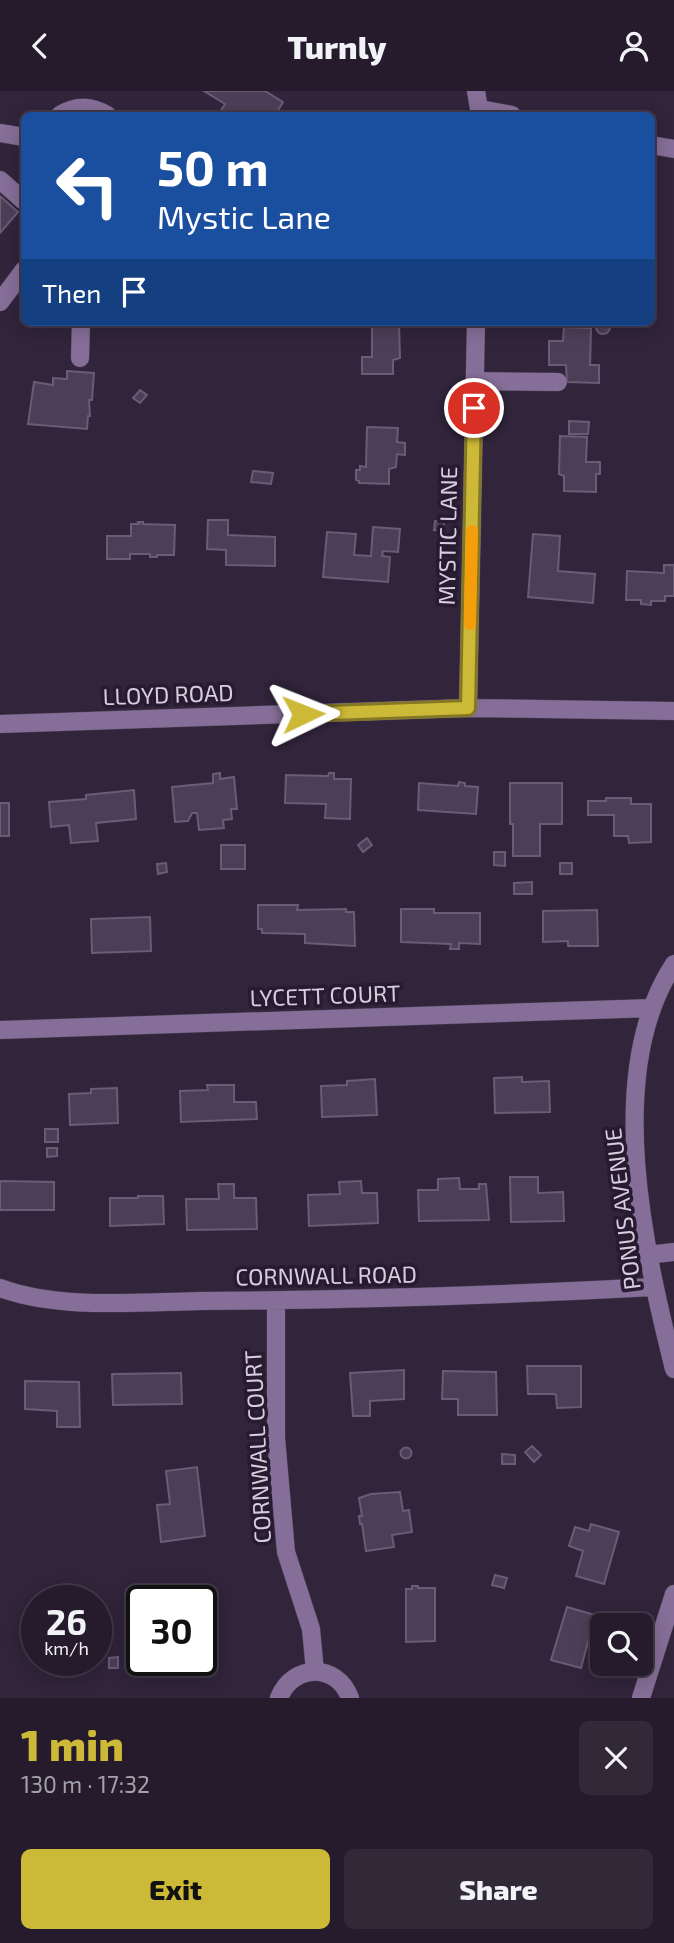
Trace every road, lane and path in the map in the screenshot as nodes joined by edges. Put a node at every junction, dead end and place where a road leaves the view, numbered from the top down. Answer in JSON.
{"nodes":[{"id":1,"x":476,"y":91,"type":"edge"},
{"id":2,"x":66,"y":112,"type":"edge"},
{"id":3,"x":98,"y":112,"type":"edge"},
{"id":4,"x":480,"y":112,"type":"edge"},
{"id":5,"x":0,"y":133,"type":"edge"},
{"id":6,"x":21,"y":136,"type":"edge"},
{"id":7,"x":655,"y":146,"type":"edge"},
{"id":8,"x":674,"y":149,"type":"edge"},
{"id":9,"x":0,"y":180,"type":"edge"},
{"id":10,"x":21,"y":198,"type":"edge"},
{"id":11,"x":21,"y":274,"type":"edge"},
{"id":12,"x":0,"y":302,"type":"edge"},
{"id":13,"x":81,"y":326,"type":"edge"},
{"id":14,"x":475,"y":326,"type":"edge"},
{"id":15,"x":79,"y":358,"type":"dead end"},
{"id":16,"x":474,"y":381,"type":"junction"},
{"id":17,"x":558,"y":382,"type":"dead end"},
{"id":18,"x":468,"y":708,"type":"junction"},
{"id":19,"x":674,"y":711,"type":"edge"},
{"id":20,"x":0,"y":724,"type":"edge"},
{"id":21,"x":674,"y":964,"type":"edge"},
{"id":22,"x":652,"y":1008,"type":"junction"},
{"id":23,"x":0,"y":1030,"type":"edge"},
{"id":24,"x":674,"y":1252,"type":"edge"},
{"id":25,"x":647,"y":1255,"type":"junction"},
{"id":26,"x":654,"y":1287,"type":"junction"},
{"id":27,"x":0,"y":1288,"type":"edge"},
{"id":28,"x":276,"y":1301,"type":"junction"},
{"id":29,"x":674,"y":1369,"type":"edge"},
{"id":30,"x":674,"y":1594,"type":"edge"},
{"id":31,"x":314,"y":1671,"type":"junction"},
{"id":32,"x":279,"y":1698,"type":"edge"},
{"id":33,"x":350,"y":1698,"type":"edge"},
{"id":34,"x":641,"y":1698,"type":"edge"}],
"edges":[{"from":1,"to":4,"type":"street"},
{"from":2,"to":3,"type":"street"},
{"from":5,"to":6,"type":"street"},
{"from":7,"to":8,"type":"street"},
{"from":9,"to":10,"type":"street"},
{"from":11,"to":12,"type":"street"},
{"from":13,"to":15,"type":"street"},
{"from":14,"to":16,"type":"street","name":"MYSTIC LANE"},
{"from":16,"to":17,"type":"street"},
{"from":16,"to":18,"type":"street","name":"MYSTIC LANE"},
{"from":18,"to":19,"type":"street","name":"LLOYD ROAD"},
{"from":18,"to":20,"type":"street","name":"LLOYD ROAD"},
{"from":21,"to":22,"type":"street","name":"PONUS AVENUE"},
{"from":22,"to":23,"type":"street","name":"LYCETT COURT"},
{"from":22,"to":25,"type":"street","name":"PONUS AVENUE"},
{"from":24,"to":25,"type":"street"},
{"from":25,"to":26,"type":"street","name":"PONUS AVENUE"},
{"from":26,"to":28,"type":"street","name":"CORNWALL ROAD"},
{"from":26,"to":29,"type":"street","name":"PONUS AVENUE"},
{"from":27,"to":28,"type":"street","name":"CORNWALL ROAD"},
{"from":28,"to":31,"type":"street","name":"CORNWALL COURT"},
{"from":30,"to":34,"type":"street"},
{"from":31,"to":32,"type":"street"},
{"from":31,"to":33,"type":"street"}]}
